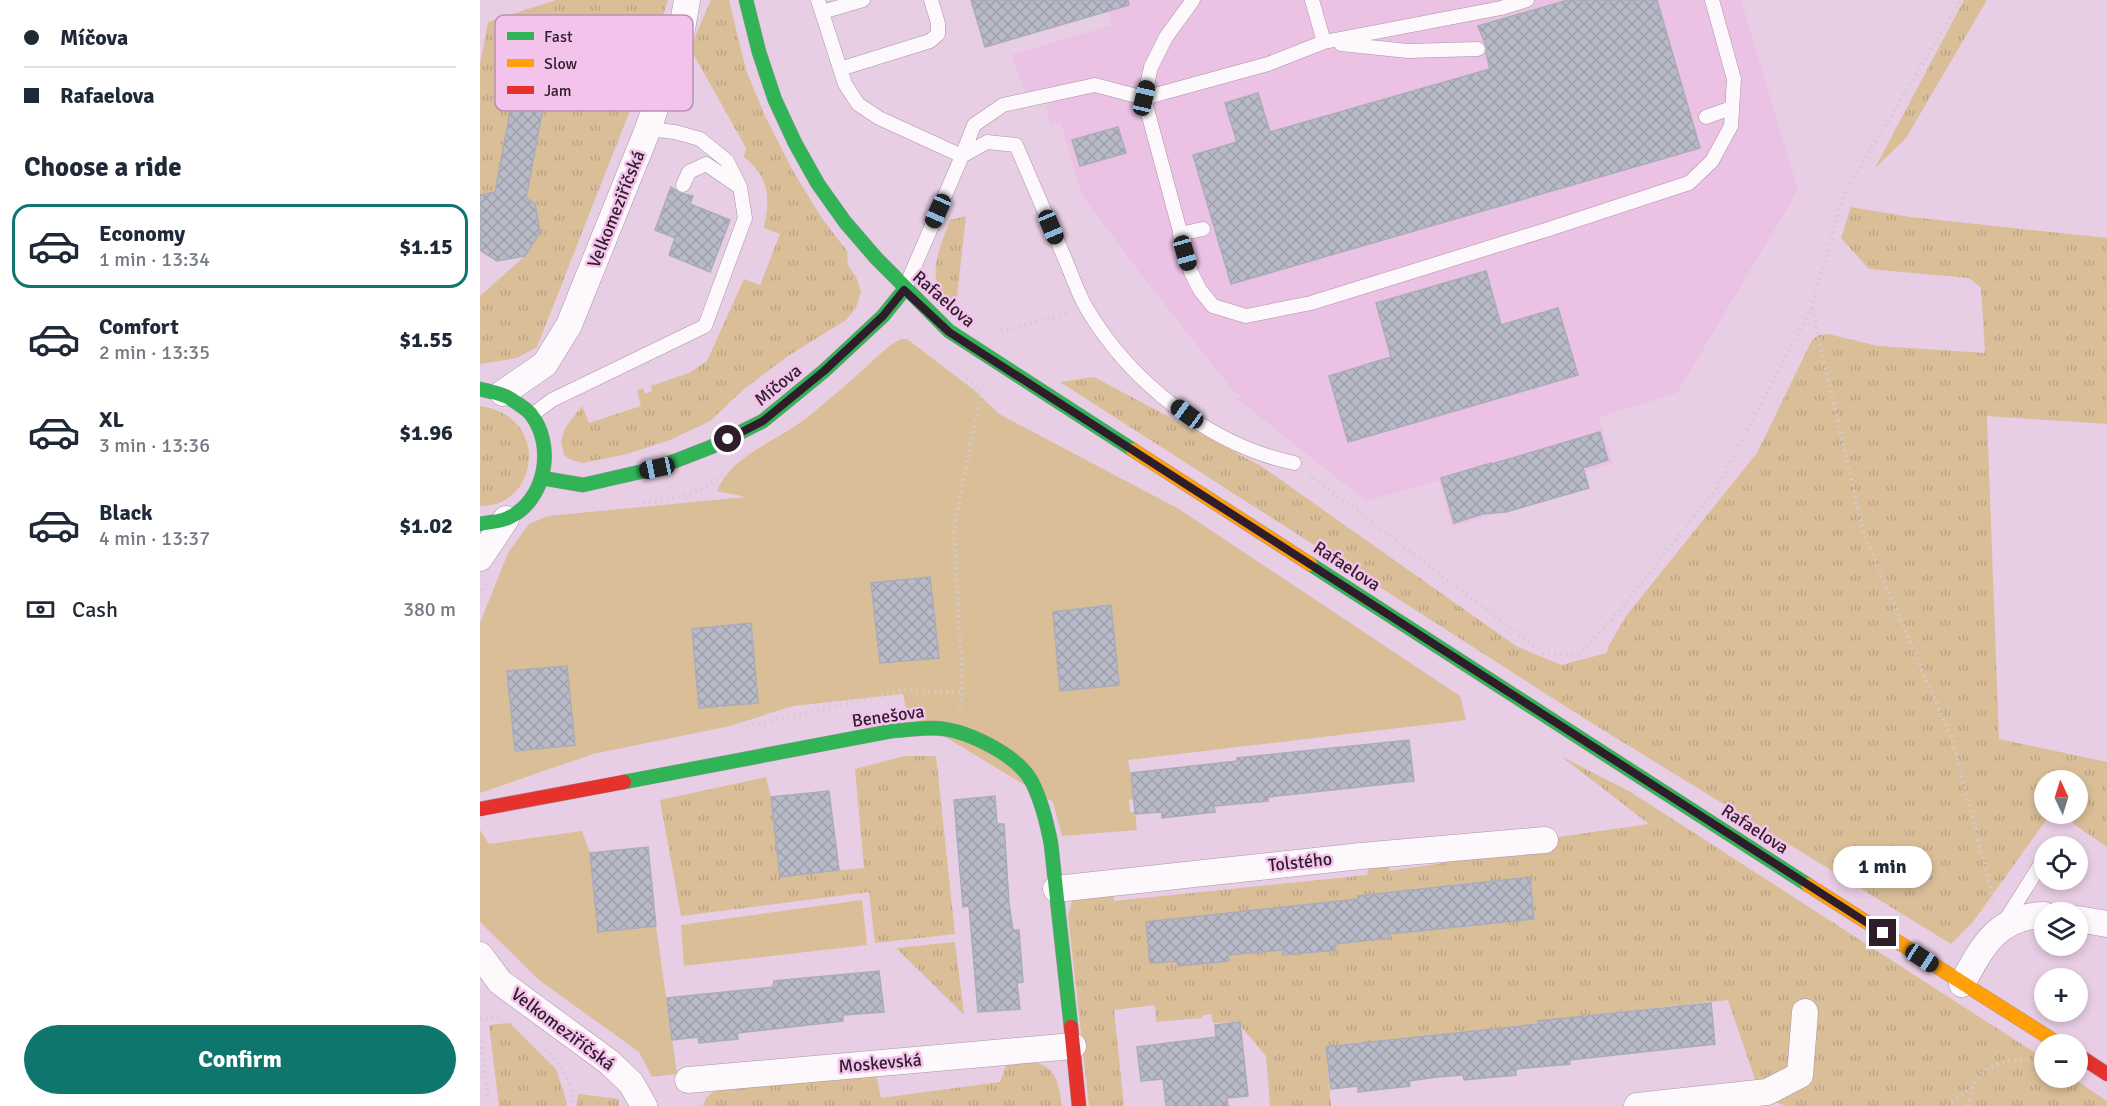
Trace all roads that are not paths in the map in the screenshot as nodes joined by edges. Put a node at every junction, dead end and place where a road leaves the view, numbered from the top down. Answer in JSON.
{"nodes":[{"id":1,"x":687,"y":0,"type":"edge"},
{"id":2,"x":747,"y":0,"type":"edge"},
{"id":3,"x":863,"y":0,"type":"edge"},
{"id":4,"x":931,"y":0,"type":"edge"},
{"id":5,"x":1193,"y":0,"type":"edge"},
{"id":6,"x":1312,"y":0,"type":"edge"},
{"id":7,"x":1527,"y":0,"type":"edge"},
{"id":8,"x":1712,"y":0,"type":"edge"},
{"id":9,"x":820,"y":6,"type":"edge"},
{"id":10,"x":684,"y":15,"type":"edge"},
{"id":11,"x":1324,"y":42,"type":"junction"},
{"id":12,"x":1478,"y":50,"type":"dead end"},
{"id":13,"x":840,"y":69,"type":"junction"},
{"id":14,"x":1144,"y":98,"type":"junction"},
{"id":15,"x":1731,"y":108,"type":"junction"},
{"id":16,"x":654,"y":111,"type":"edge"},
{"id":17,"x":1706,"y":117,"type":"dead end"},
{"id":18,"x":648,"y":129,"type":"junction"},
{"id":19,"x":962,"y":156,"type":"junction"},
{"id":20,"x":683,"y":185,"type":"dead end"},
{"id":21,"x":740,"y":187,"type":"junction"},
{"id":22,"x":1203,"y":228,"type":"dead end"},
{"id":23,"x":1180,"y":234,"type":"junction"},
{"id":24,"x":904,"y":290,"type":"junction"},
{"id":25,"x":491,"y":391,"type":"edge"},
{"id":26,"x":532,"y":415,"type":"junction"},
{"id":27,"x":1294,"y":463,"type":"road end"},
{"id":28,"x":542,"y":478,"type":"junction"},
{"id":29,"x":506,"y":519,"type":"junction"},
{"id":30,"x":480,"y":524,"type":"edge"},
{"id":31,"x":480,"y":558,"type":"edge"},
{"id":32,"x":480,"y":809,"type":"edge"},
{"id":33,"x":1545,"y":840,"type":"dead end"},
{"id":34,"x":2034,"y":875,"type":"edge"},
{"id":35,"x":1056,"y":889,"type":"junction"},
{"id":36,"x":2034,"y":917,"type":"edge"},
{"id":37,"x":2088,"y":921,"type":"edge"},
{"id":38,"x":2107,"y":924,"type":"edge"},
{"id":39,"x":2000,"y":928,"type":"junction"},
{"id":40,"x":480,"y":955,"type":"edge"},
{"id":41,"x":1962,"y":984,"type":"junction"},
{"id":42,"x":490,"y":986,"type":"edge"},
{"id":43,"x":1805,"y":1012,"type":"dead end"},
{"id":44,"x":2044,"y":1034,"type":"edge"},
{"id":45,"x":1073,"y":1046,"type":"junction"},
{"id":46,"x":2088,"y":1062,"type":"edge"},
{"id":47,"x":2107,"y":1074,"type":"edge"},
{"id":48,"x":688,"y":1080,"type":"dead end"},
{"id":49,"x":644,"y":1106,"type":"edge"},
{"id":50,"x":1079,"y":1106,"type":"edge"},
{"id":51,"x":1638,"y":1106,"type":"edge"}],
"edges":[{"from":1,"to":10,"type":"street","name":"Velkomeziříčská"},
{"from":2,"to":24,"type":"main road","name":"Rafaelova"},
{"from":3,"to":9,"type":"lane"},
{"from":4,"to":13,"type":"lane"},
{"from":5,"to":14,"type":"lane"},
{"from":6,"to":11,"type":"lane"},
{"from":7,"to":11,"type":"lane"},
{"from":8,"to":15,"type":"lane"},
{"from":9,"to":13,"type":"lane"},
{"from":11,"to":12,"type":"lane"},
{"from":11,"to":14,"type":"lane"},
{"from":13,"to":19,"type":"lane"},
{"from":14,"to":19,"type":"lane"},
{"from":14,"to":23,"type":"lane"},
{"from":15,"to":17,"type":"lane"},
{"from":15,"to":23,"type":"lane"},
{"from":16,"to":18,"type":"street","name":"Velkomeziříčská"},
{"from":18,"to":21,"type":"lane"},
{"from":18,"to":25,"type":"street","name":"Velkomeziříčská"},
{"from":19,"to":24,"type":"lane"},
{"from":19,"to":27,"type":"lane"},
{"from":20,"to":21,"type":"lane"},
{"from":21,"to":26,"type":"lane"},
{"from":22,"to":23,"type":"lane"},
{"from":24,"to":28,"type":"main road","name":"Míčova"},
{"from":24,"to":41,"type":"main road","name":"Rafaelova"},
{"from":25,"to":26,"type":"main road","name":"Velkomeziříčská"},
{"from":26,"to":28,"type":"main road","name":"Velkomeziříčská"},
{"from":28,"to":29,"type":"main road","name":"Velkomeziříčská"},
{"from":29,"to":30,"type":"main road","name":"Velkomeziříčská"},
{"from":29,"to":31,"type":"street","name":"Velkomeziříčská"},
{"from":32,"to":35,"type":"main road","name":"Benešova"},
{"from":33,"to":35,"type":"street","name":"Tolstého"},
{"from":34,"to":39,"type":"lane"},
{"from":35,"to":45,"type":"main road","name":"Benešova"},
{"from":36,"to":39,"type":"street"},
{"from":37,"to":38,"type":"street"},
{"from":39,"to":41,"type":"street"},
{"from":40,"to":42,"type":"street","name":"Velkomeziříčská"},
{"from":41,"to":44,"type":"main road","name":"Rafaelova"},
{"from":42,"to":49,"type":"street","name":"Velkomeziříčská"},
{"from":43,"to":51,"type":"street"},
{"from":45,"to":48,"type":"street","name":"Moskevská"},
{"from":45,"to":50,"type":"main road","name":"Benešova"},
{"from":46,"to":47,"type":"main road"}]}
